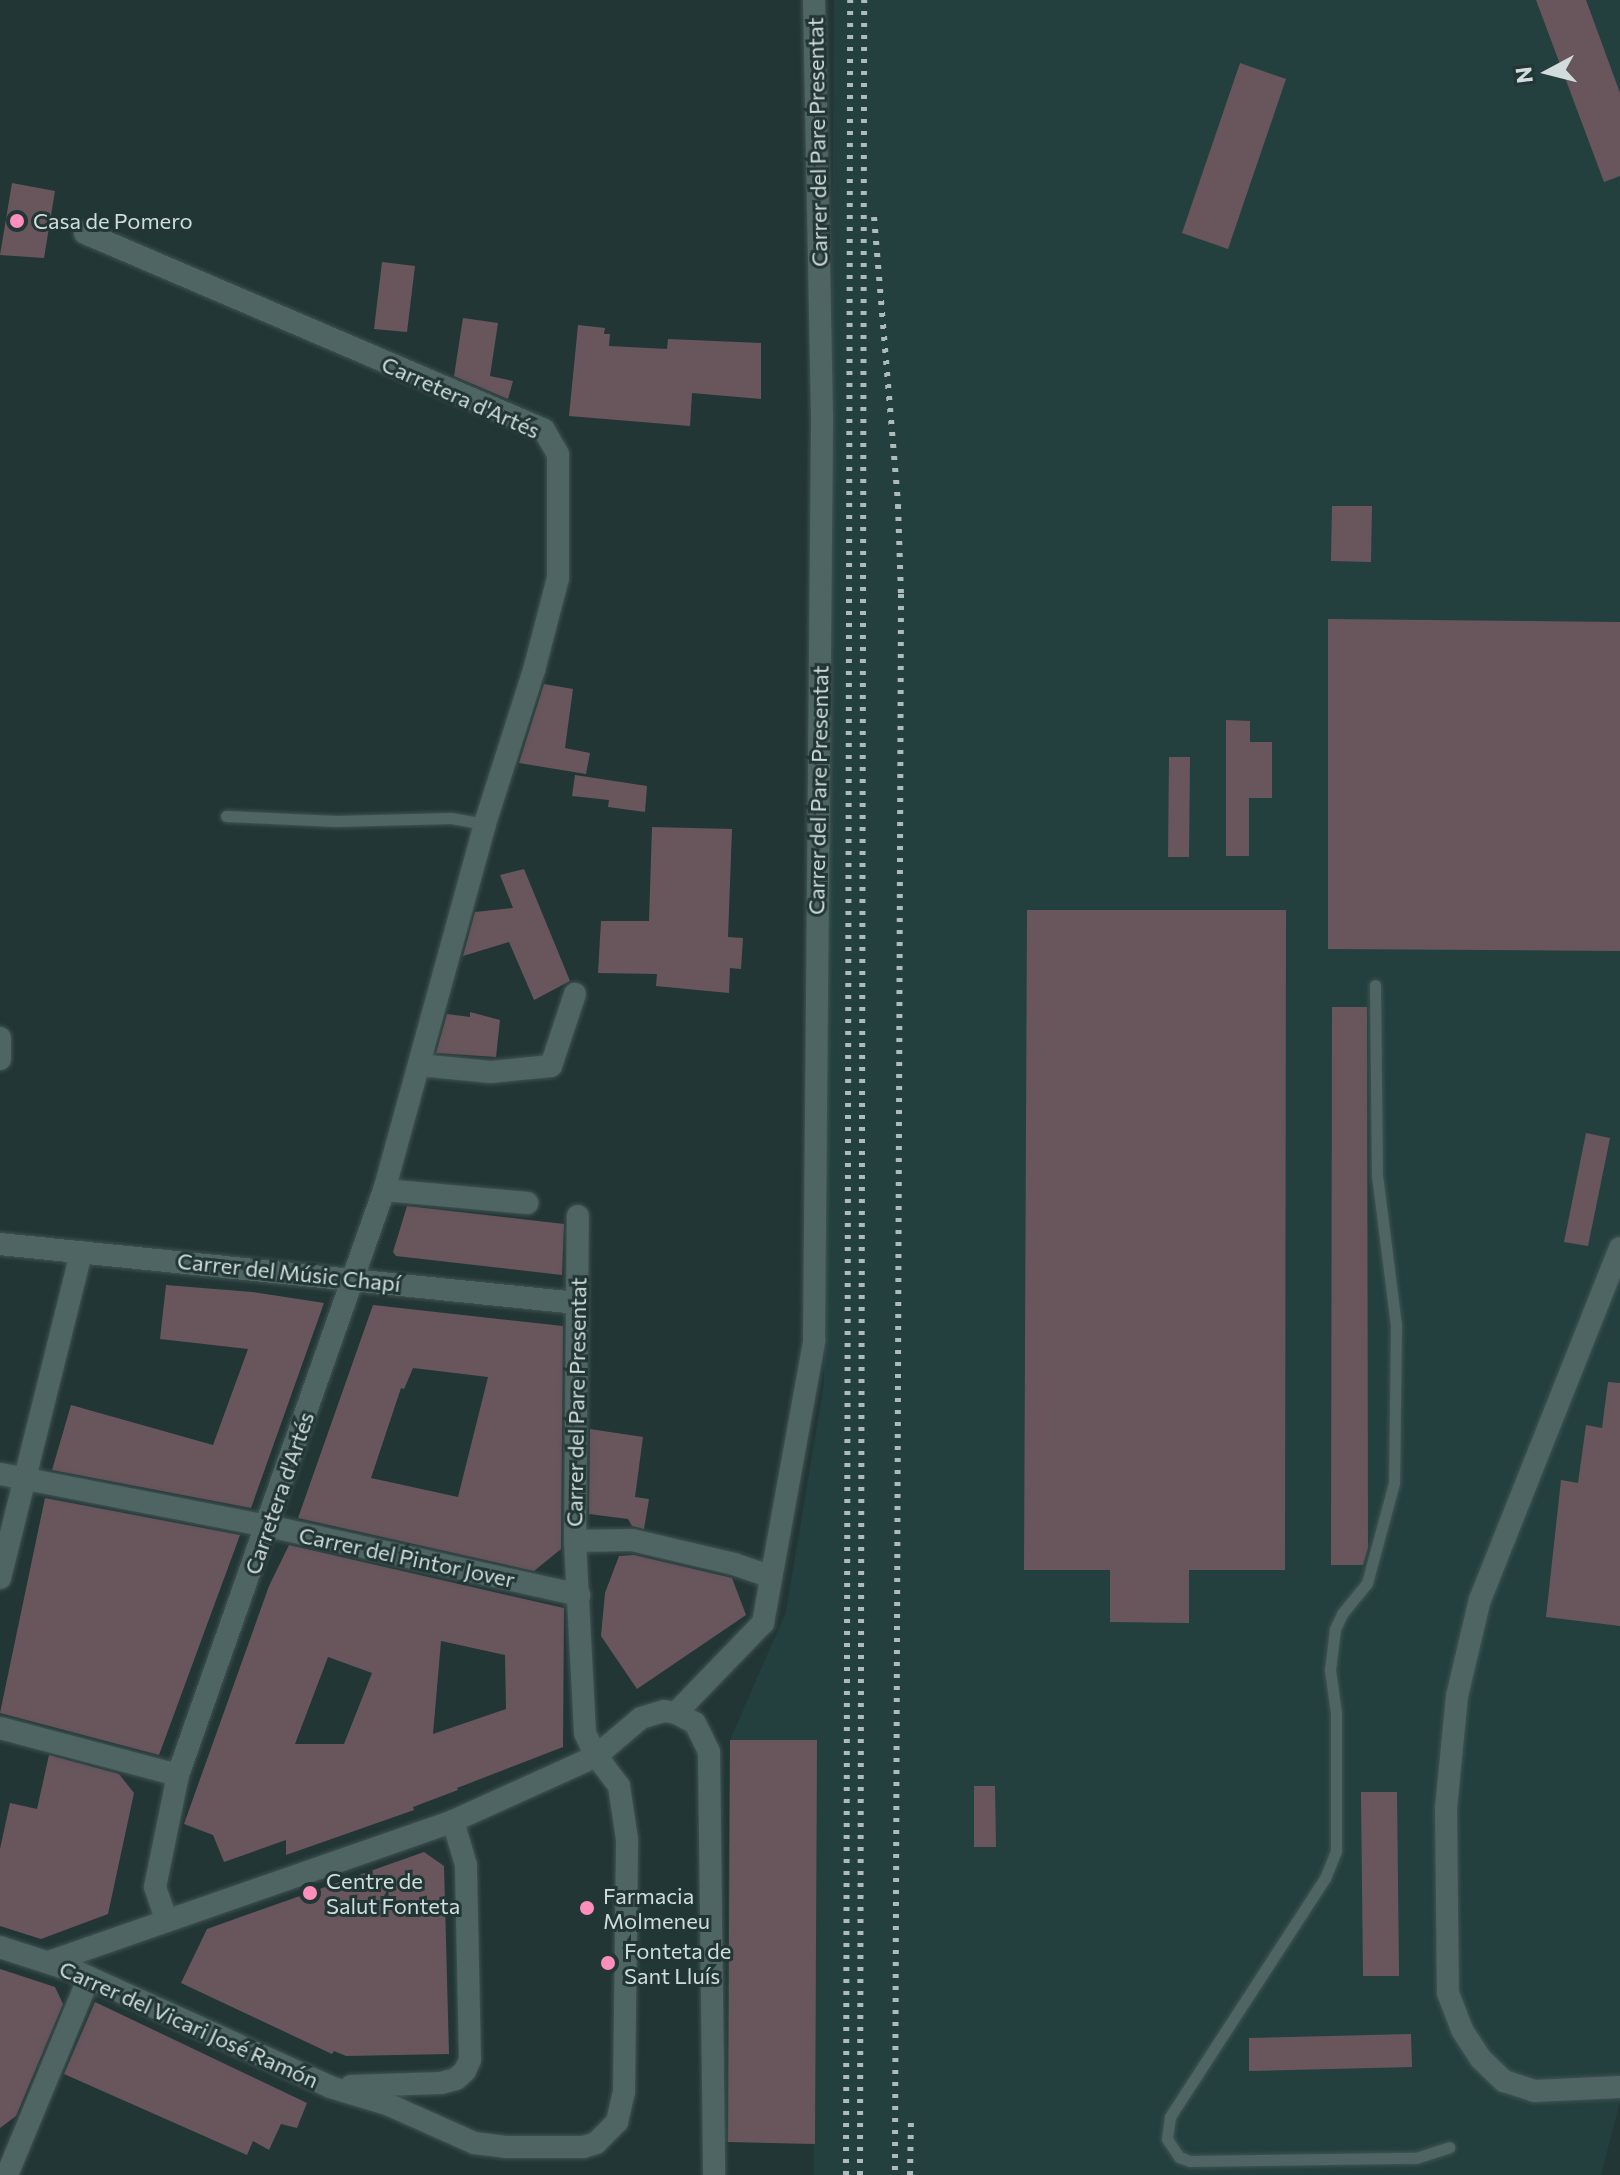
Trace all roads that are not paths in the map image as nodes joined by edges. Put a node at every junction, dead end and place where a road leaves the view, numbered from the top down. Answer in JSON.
{"nodes":[{"id":1,"x":814,"y":0,"type":"edge"},
{"id":2,"x":85,"y":233,"type":"dead end"},
{"id":3,"x":226,"y":816,"type":"dead end"},
{"id":4,"x":485,"y":824,"type":"junction"},
{"id":5,"x":1375,"y":985,"type":"dead end"},
{"id":6,"x":575,"y":994,"type":"dead end"},
{"id":7,"x":419,"y":1065,"type":"junction"},
{"id":8,"x":384,"y":1190,"type":"junction"},
{"id":9,"x":527,"y":1203,"type":"dead end"},
{"id":10,"x":578,"y":1216,"type":"dead end"},
{"id":11,"x":0,"y":1244,"type":"edge"},
{"id":12,"x":1620,"y":1248,"type":"edge"},
{"id":13,"x":81,"y":1252,"type":"junction"},
{"id":14,"x":354,"y":1278,"type":"junction"},
{"id":15,"x":577,"y":1303,"type":"junction"},
{"id":16,"x":0,"y":1474,"type":"edge"},
{"id":17,"x":23,"y":1478,"type":"junction"},
{"id":18,"x":268,"y":1526,"type":"junction"},
{"id":19,"x":575,"y":1541,"type":"junction"},
{"id":20,"x":771,"y":1577,"type":"junction"},
{"id":21,"x":0,"y":1578,"type":"edge"},
{"id":22,"x":579,"y":1595,"type":"junction"},
{"id":23,"x":676,"y":1713,"type":"junction"},
{"id":24,"x":0,"y":1728,"type":"edge"},
{"id":25,"x":596,"y":1756,"type":"junction"},
{"id":26,"x":178,"y":1775,"type":"junction"},
{"id":27,"x":453,"y":1821,"type":"junction"},
{"id":28,"x":167,"y":1921,"type":"junction"},
{"id":29,"x":0,"y":1947,"type":"edge"},
{"id":30,"x":49,"y":1962,"type":"junction"},
{"id":31,"x":89,"y":1977,"type":"junction"},
{"id":32,"x":330,"y":2087,"type":"junction"},
{"id":33,"x":1620,"y":2087,"type":"edge"},
{"id":34,"x":596,"y":2143,"type":"joint"},
{"id":35,"x":1449,"y":2147,"type":"dead end"},
{"id":36,"x":7,"y":2175,"type":"edge"},
{"id":37,"x":714,"y":2175,"type":"edge"}],
"edges":[{"from":1,"to":20,"type":"street","name":"Carrer del Pare Presentat"},
{"from":2,"to":4,"type":"street","name":"Carretera d'Artés"},
{"from":3,"to":4,"type":"lane"},
{"from":4,"to":7,"type":"street","name":"Carretera d'Artés"},
{"from":5,"to":35,"type":"lane"},
{"from":6,"to":7,"type":"street"},
{"from":7,"to":8,"type":"street","name":"Carretera d'Artés"},
{"from":8,"to":9,"type":"street"},
{"from":8,"to":14,"type":"street","name":"Carretera d'Artés"},
{"from":10,"to":15,"type":"street","name":"Carrer del Pare Presentat"},
{"from":11,"to":13,"type":"street","name":"Carrer del Músic Chapí"},
{"from":12,"to":33,"type":"street"},
{"from":13,"to":14,"type":"street","name":"Carrer del Músic Chapí"},
{"from":13,"to":17,"type":"street"},
{"from":14,"to":15,"type":"street","name":"Carrer del Músic Chapí"},
{"from":14,"to":18,"type":"street","name":"Carretera d'Artés"},
{"from":15,"to":19,"type":"street","name":"Carrer del Pare Presentat"},
{"from":16,"to":17,"type":"street","name":"Carrer del Pintor Jover"},
{"from":17,"to":18,"type":"street","name":"Carrer del Pintor Jover"},
{"from":17,"to":21,"type":"street"},
{"from":18,"to":22,"type":"street","name":"Carrer del Pintor Jover"},
{"from":18,"to":26,"type":"street","name":"Carretera d'Artés"},
{"from":19,"to":20,"type":"street","name":"Carrer del Pare Presentat"},
{"from":19,"to":22,"type":"street","name":"Carrer del Pare Presentat"},
{"from":20,"to":23,"type":"street","name":"Carrer del Pare Presentat"},
{"from":22,"to":25,"type":"street","name":"Carrer del Pare Presentat"},
{"from":23,"to":25,"type":"street"},
{"from":23,"to":37,"type":"street"},
{"from":24,"to":26,"type":"street"},
{"from":25,"to":27,"type":"street"},
{"from":25,"to":34,"type":"street","name":"Carrer del Pare Presentat"},
{"from":26,"to":28,"type":"street","name":"Carretera d'Artés"},
{"from":27,"to":28,"type":"street"},
{"from":27,"to":32,"type":"street","name":"Carrer del Vicari José Ramón"},
{"from":28,"to":30,"type":"street"},
{"from":29,"to":30,"type":"street","name":"Carrer del Vicari José Ramón"},
{"from":30,"to":31,"type":"street","name":"Carrer del Vicari José Ramón"},
{"from":31,"to":32,"type":"street","name":"Carrer del Vicari José Ramón"},
{"from":31,"to":36,"type":"street"},
{"from":32,"to":34,"type":"street","name":"Carrer del Vicari José Ramón"}]}
